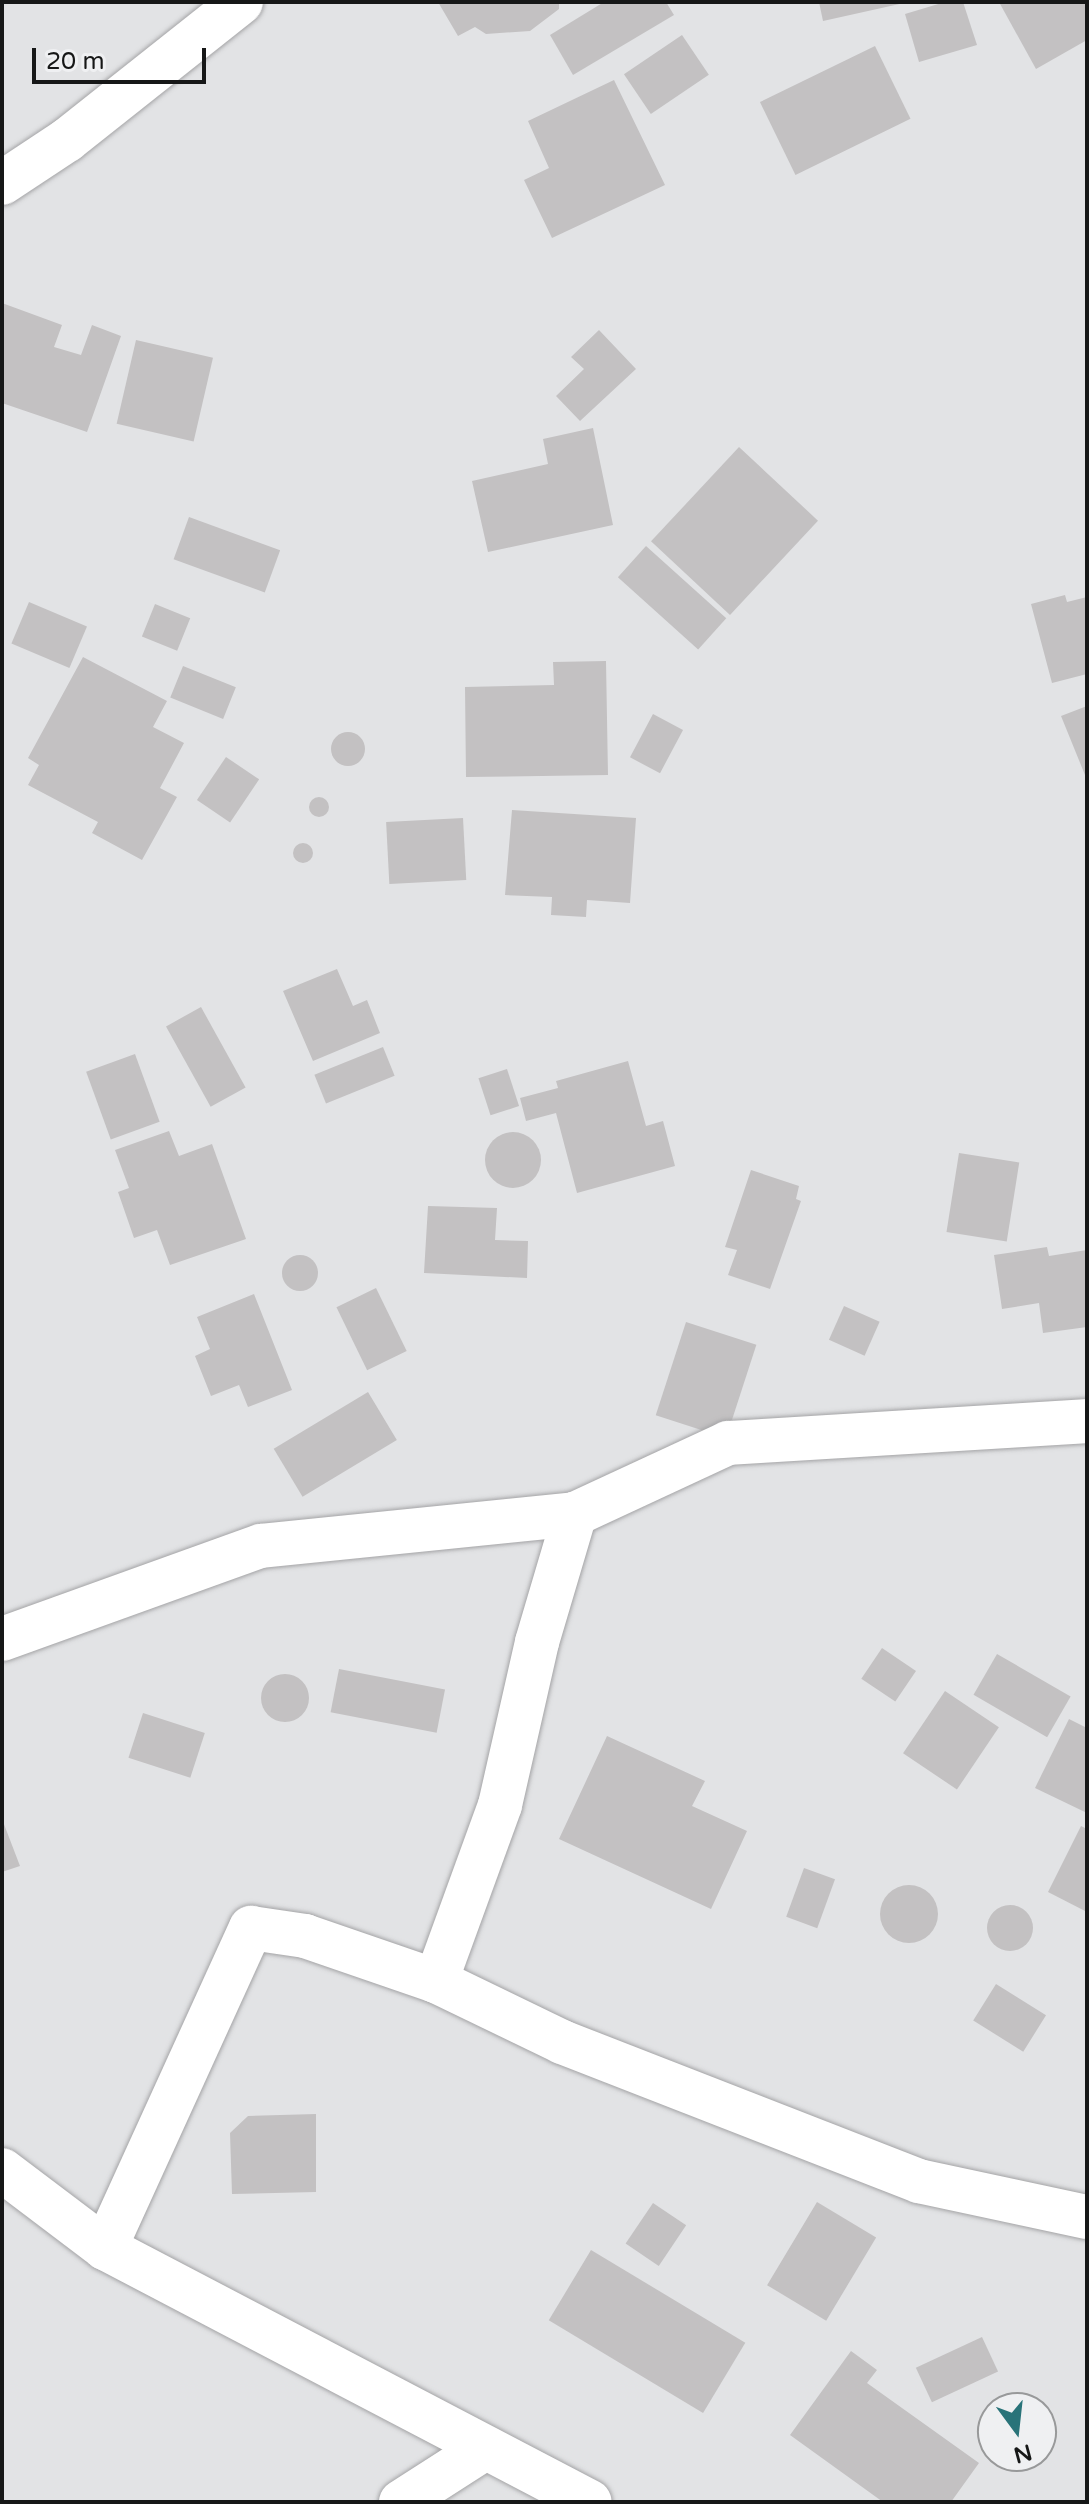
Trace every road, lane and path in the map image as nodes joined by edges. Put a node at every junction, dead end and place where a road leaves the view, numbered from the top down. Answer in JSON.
{"nodes":[{"id":1,"x":241,"y":2,"type":"edge"},
{"id":2,"x":2,"y":183,"type":"edge"},
{"id":3,"x":1087,"y":1421,"type":"edge"},
{"id":4,"x":575,"y":1514,"type":"junction"},
{"id":5,"x":2,"y":1639,"type":"edge"},
{"id":6,"x":436,"y":1981,"type":"junction"},
{"id":7,"x":2,"y":2170,"type":"edge"},
{"id":8,"x":1087,"y":2217,"type":"edge"},
{"id":9,"x":105,"y":2248,"type":"junction"},
{"id":10,"x":485,"y":2448,"type":"junction"},
{"id":11,"x":401,"y":2502,"type":"edge"},
{"id":12,"x":590,"y":2502,"type":"edge"}],
"edges":[{"from":1,"to":2,"type":"street"},
{"from":3,"to":4,"type":"street"},
{"from":4,"to":5,"type":"street"},
{"from":4,"to":6,"type":"street"},
{"from":6,"to":8,"type":"street"},
{"from":6,"to":9,"type":"street"},
{"from":7,"to":9,"type":"street"},
{"from":9,"to":10,"type":"street"},
{"from":10,"to":11,"type":"street"},
{"from":10,"to":12,"type":"street"}]}
